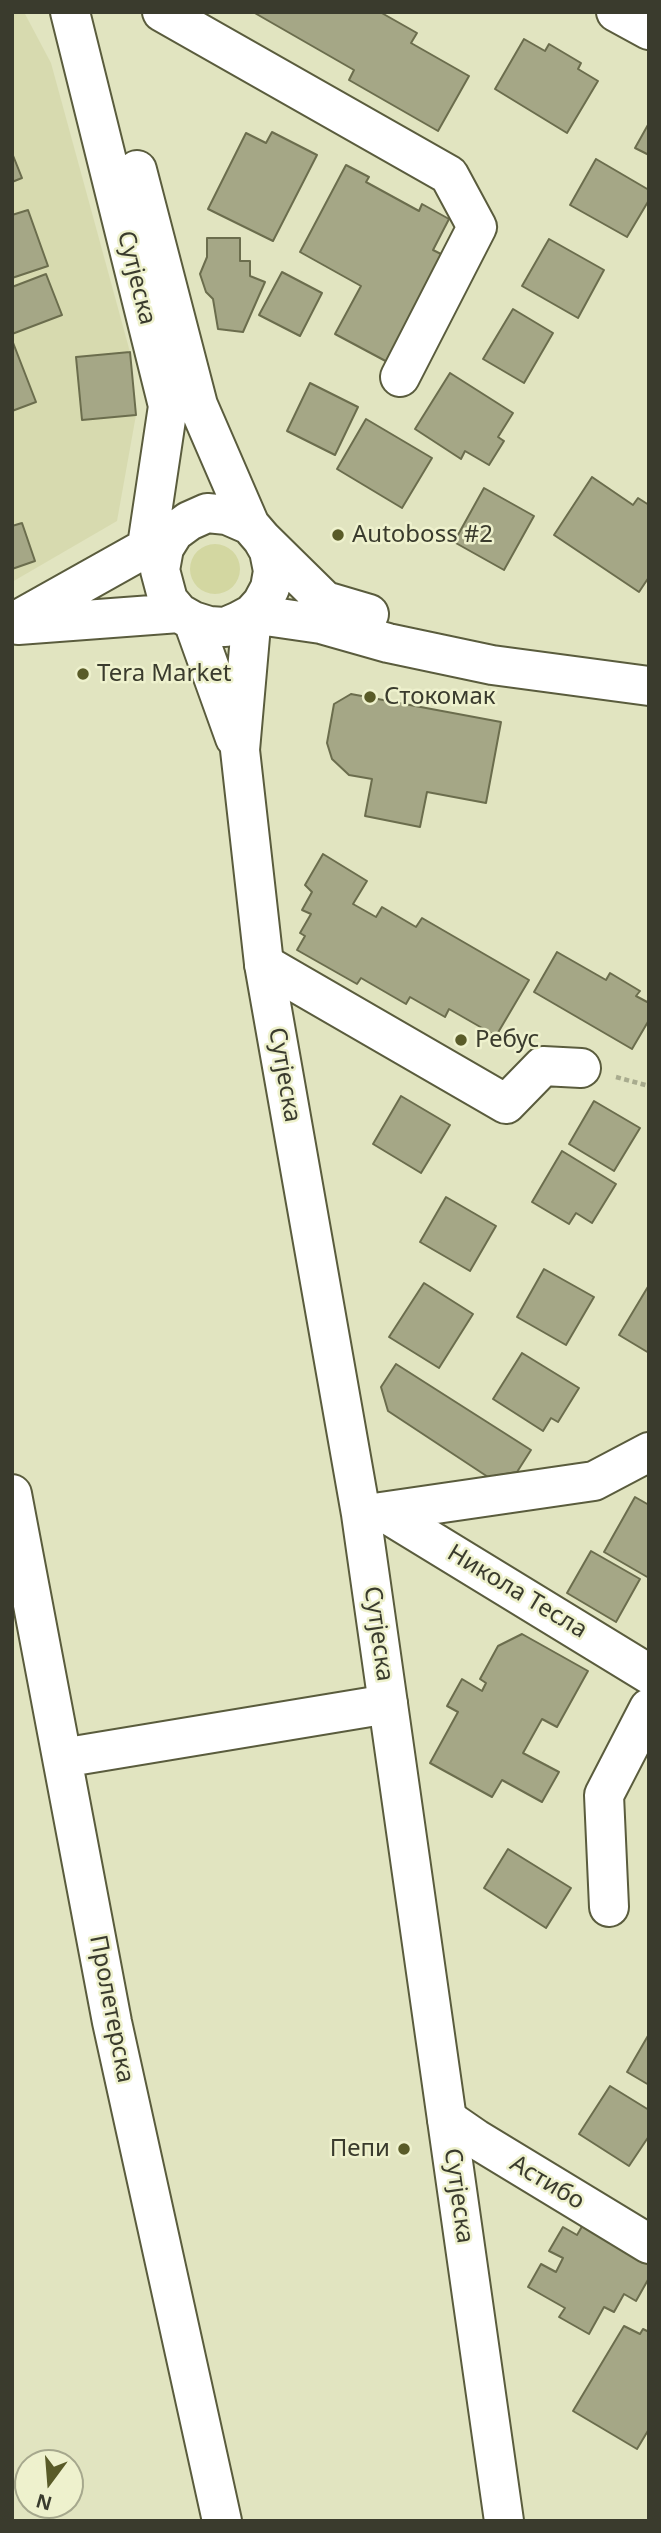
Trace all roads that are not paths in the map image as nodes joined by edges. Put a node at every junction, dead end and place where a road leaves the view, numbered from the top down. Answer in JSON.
{"nodes":[{"id":1,"x":70,"y":12,"type":"edge"},
{"id":2,"x":95,"y":12,"type":"edge"},
{"id":3,"x":162,"y":12,"type":"edge"},
{"id":4,"x":616,"y":12,"type":"edge"},
{"id":5,"x":649,"y":30,"type":"edge"},
{"id":6,"x":400,"y":377,"type":"dead end"},
{"id":7,"x":256,"y":532,"type":"junction"},
{"id":8,"x":161,"y":539,"type":"junction"},
{"id":9,"x":252,"y":614,"type":"junction"},
{"id":10,"x":186,"y":617,"type":"junction"},
{"id":11,"x":12,"y":624,"type":"edge"},
{"id":12,"x":649,"y":664,"type":"edge"},
{"id":13,"x":649,"y":686,"type":"edge"},
{"id":14,"x":240,"y":750,"type":"junction"},
{"id":15,"x":264,"y":964,"type":"junction"},
{"id":16,"x":581,"y":1068,"type":"dead end"},
{"id":17,"x":649,"y":1452,"type":"edge"},
{"id":18,"x":12,"y":1494,"type":"edge"},
{"id":19,"x":372,"y":1513,"type":"junction"},
{"id":20,"x":649,"y":1674,"type":"edge"},
{"id":21,"x":388,"y":1704,"type":"junction"},
{"id":22,"x":649,"y":1708,"type":"edge"},
{"id":23,"x":62,"y":1758,"type":"junction"},
{"id":24,"x":609,"y":1907,"type":"dead end"},
{"id":25,"x":447,"y":2119,"type":"junction"},
{"id":26,"x":649,"y":2244,"type":"edge"},
{"id":27,"x":222,"y":2521,"type":"edge"},
{"id":28,"x":504,"y":2521,"type":"edge"}],
"edges":[{"from":1,"to":8,"type":"street","name":"Сутјеска"},
{"from":2,"to":7,"type":"street","name":"Сутјеска"},
{"from":3,"to":6,"type":"street"},
{"from":4,"to":5,"type":"street"},
{"from":7,"to":8,"type":"street"},
{"from":7,"to":9,"type":"street"},
{"from":7,"to":12,"type":"street"},
{"from":8,"to":10,"type":"street"},
{"from":8,"to":11,"type":"street"},
{"from":9,"to":10,"type":"street"},
{"from":9,"to":13,"type":"street"},
{"from":9,"to":14,"type":"street"},
{"from":10,"to":11,"type":"street"},
{"from":10,"to":14,"type":"street"},
{"from":14,"to":15,"type":"street","name":"Сутјеска"},
{"from":15,"to":16,"type":"street"},
{"from":15,"to":19,"type":"street","name":"Сутјеска"},
{"from":17,"to":19,"type":"street"},
{"from":18,"to":23,"type":"street","name":"Пролетерска"},
{"from":19,"to":20,"type":"street","name":"Никола Тесла"},
{"from":19,"to":21,"type":"street","name":"Сутјеска"},
{"from":21,"to":23,"type":"street"},
{"from":21,"to":25,"type":"street","name":"Сутјеска"},
{"from":22,"to":24,"type":"street"},
{"from":23,"to":27,"type":"street","name":"Пролетерска"},
{"from":25,"to":26,"type":"street","name":"Астибо"},
{"from":25,"to":28,"type":"street","name":"Сутјеска"}]}
